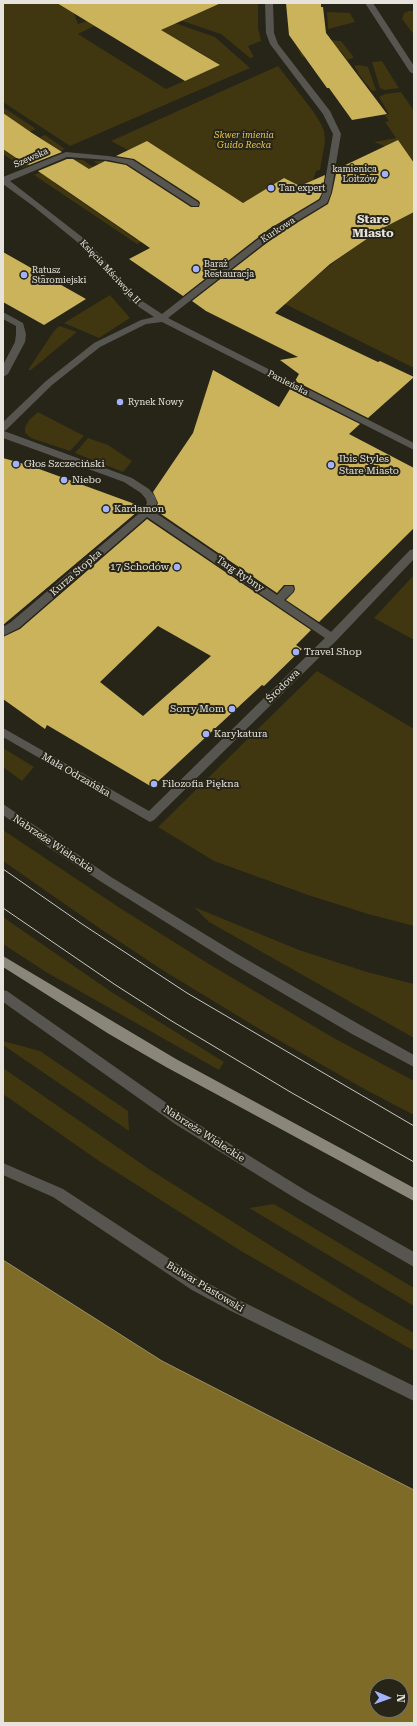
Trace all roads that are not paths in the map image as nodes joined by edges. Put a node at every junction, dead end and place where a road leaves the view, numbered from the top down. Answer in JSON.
{"nodes":[{"id":1,"x":269,"y":3,"type":"edge"},
{"id":2,"x":369,"y":3,"type":"edge"},
{"id":3,"x":414,"y":72,"type":"edge"},
{"id":4,"x":4,"y":180,"type":"edge"},
{"id":5,"x":195,"y":204,"type":"dead end"},
{"id":6,"x":3,"y":315,"type":"edge"},
{"id":7,"x":161,"y":319,"type":"junction"},
{"id":8,"x":3,"y":374,"type":"edge"},
{"id":9,"x":3,"y":428,"type":"edge"},
{"id":10,"x":3,"y":434,"type":"edge"},
{"id":11,"x":414,"y":447,"type":"edge"},
{"id":12,"x":147,"y":512,"type":"junction"},
{"id":13,"x":414,"y":553,"type":"edge"},
{"id":14,"x":289,"y":589,"type":"dead end"},
{"id":15,"x":278,"y":600,"type":"junction"},
{"id":16,"x":3,"y":632,"type":"edge"},
{"id":17,"x":332,"y":638,"type":"junction"},
{"id":18,"x":3,"y":732,"type":"edge"},
{"id":19,"x":3,"y":809,"type":"edge"},
{"id":20,"x":150,"y":817,"type":"joint"},
{"id":21,"x":3,"y":961,"type":"edge"},
{"id":22,"x":3,"y":995,"type":"edge"},
{"id":23,"x":414,"y":1061,"type":"edge"},
{"id":24,"x":3,"y":1169,"type":"edge"},
{"id":25,"x":414,"y":1195,"type":"edge"},
{"id":26,"x":414,"y":1260,"type":"edge"},
{"id":27,"x":414,"y":1394,"type":"edge"}],
"edges":[{"from":1,"to":7,"type":"street","name":"Kurkowa"},
{"from":2,"to":3,"type":"street"},
{"from":4,"to":5,"type":"street","name":"Szewska"},
{"from":4,"to":7,"type":"street","name":"Księcia Mściwoja II"},
{"from":6,"to":8,"type":"street"},
{"from":7,"to":9,"type":"street"},
{"from":7,"to":11,"type":"street","name":"Panieńska"},
{"from":10,"to":12,"type":"street"},
{"from":12,"to":15,"type":"street","name":"Targ Rybny"},
{"from":12,"to":16,"type":"street","name":"Kurza Stopka"},
{"from":13,"to":17,"type":"street","name":"Środowa"},
{"from":14,"to":15,"type":"street"},
{"from":15,"to":17,"type":"street","name":"Targ Rybny"},
{"from":17,"to":20,"type":"street","name":"Środowa"},
{"from":18,"to":20,"type":"street","name":"Mała Odrzańska"},
{"from":19,"to":23,"type":"street","name":"Nabrzeże Wieleckie"},
{"from":21,"to":25,"type":"main road"},
{"from":22,"to":26,"type":"street","name":"Nabrzeże Wieleckie"},
{"from":24,"to":27,"type":"street","name":"Bulwar Piastowski"}]}
